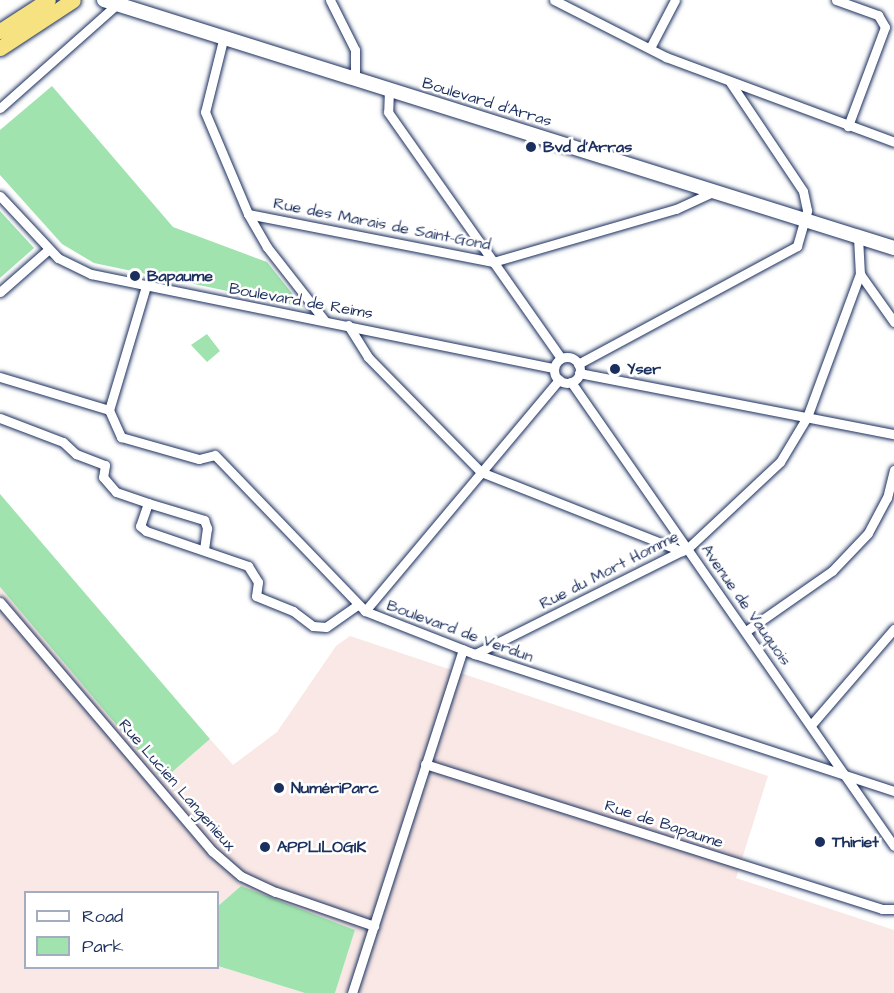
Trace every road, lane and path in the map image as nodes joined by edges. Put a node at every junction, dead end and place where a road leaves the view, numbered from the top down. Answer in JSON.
{"nodes":[{"id":1,"x":48,"y":0,"type":"edge"},
{"id":2,"x":73,"y":0,"type":"edge"},
{"id":3,"x":330,"y":0,"type":"edge"},
{"id":4,"x":554,"y":0,"type":"edge"},
{"id":5,"x":675,"y":0,"type":"edge"},
{"id":6,"x":836,"y":0,"type":"edge"},
{"id":7,"x":111,"y":2,"type":"edge"},
{"id":8,"x":0,"y":32,"type":"edge"},
{"id":9,"x":224,"y":36,"type":"junction"},
{"id":10,"x":0,"y":48,"type":"edge"},
{"id":11,"x":650,"y":48,"type":"junction"},
{"id":12,"x":356,"y":77,"type":"junction"},
{"id":13,"x":730,"y":82,"type":"junction"},
{"id":14,"x":389,"y":89,"type":"junction"},
{"id":15,"x":0,"y":108,"type":"edge"},
{"id":16,"x":848,"y":126,"type":"junction"},
{"id":17,"x":894,"y":142,"type":"edge"},
{"id":18,"x":715,"y":191,"type":"junction"},
{"id":19,"x":0,"y":196,"type":"edge"},
{"id":20,"x":248,"y":214,"type":"junction"},
{"id":21,"x":804,"y":220,"type":"junction"},
{"id":22,"x":858,"y":237,"type":"junction"},
{"id":23,"x":894,"y":248,"type":"edge"},
{"id":24,"x":49,"y":249,"type":"junction"},
{"id":25,"x":494,"y":262,"type":"junction"},
{"id":26,"x":860,"y":274,"type":"junction"},
{"id":27,"x":146,"y":286,"type":"junction"},
{"id":28,"x":0,"y":292,"type":"edge"},
{"id":29,"x":324,"y":320,"type":"junction"},
{"id":30,"x":894,"y":322,"type":"edge"},
{"id":31,"x":348,"y":325,"type":"junction"},
{"id":32,"x":561,"y":358,"type":"junction"},
{"id":33,"x":554,"y":368,"type":"junction"},
{"id":34,"x":579,"y":368,"type":"junction"},
{"id":35,"x":0,"y":377,"type":"edge"},
{"id":36,"x":559,"y":380,"type":"junction"},
{"id":37,"x":571,"y":382,"type":"junction"},
{"id":38,"x":109,"y":410,"type":"junction"},
{"id":39,"x":807,"y":417,"type":"junction"},
{"id":40,"x":0,"y":418,"type":"edge"},
{"id":41,"x":894,"y":434,"type":"edge"},
{"id":42,"x":894,"y":470,"type":"edge"},
{"id":43,"x":481,"y":472,"type":"junction"},
{"id":44,"x":148,"y":503,"type":"junction"},
{"id":45,"x":204,"y":550,"type":"junction"},
{"id":46,"x":685,"y":550,"type":"junction"},
{"id":47,"x":0,"y":602,"type":"edge"},
{"id":48,"x":361,"y":608,"type":"junction"},
{"id":49,"x":894,"y":629,"type":"edge"},
{"id":50,"x":746,"y":631,"type":"junction"},
{"id":51,"x":463,"y":650,"type":"junction"},
{"id":52,"x":475,"y":654,"type":"junction"},
{"id":53,"x":811,"y":725,"type":"junction"},
{"id":54,"x":424,"y":764,"type":"junction"},
{"id":55,"x":846,"y":775,"type":"junction"},
{"id":56,"x":894,"y":791,"type":"edge"},
{"id":57,"x":894,"y":846,"type":"edge"},
{"id":58,"x":894,"y":909,"type":"edge"},
{"id":59,"x":374,"y":926,"type":"junction"},
{"id":60,"x":352,"y":993,"type":"edge"}],
"edges":[{"from":1,"to":8,"type":"highway"},
{"from":2,"to":10,"type":"highway"},
{"from":3,"to":12,"type":"street"},
{"from":4,"to":11,"type":"street"},
{"from":5,"to":11,"type":"street"},
{"from":6,"to":16,"type":"street"},
{"from":7,"to":9,"type":"main road","name":"Boulevard d'Arras"},
{"from":7,"to":15,"type":"street"},
{"from":9,"to":12,"type":"main road","name":"Boulevard d'Arras"},
{"from":9,"to":20,"type":"street"},
{"from":11,"to":13,"type":"street"},
{"from":12,"to":14,"type":"main road","name":"Boulevard d'Arras"},
{"from":13,"to":16,"type":"street"},
{"from":13,"to":21,"type":"street"},
{"from":14,"to":18,"type":"main road","name":"Boulevard d'Arras"},
{"from":14,"to":25,"type":"street"},
{"from":16,"to":17,"type":"street"},
{"from":18,"to":21,"type":"main road","name":"Boulevard d'Arras"},
{"from":18,"to":25,"type":"street","name":"Rue des Marais de Saint-Gond"},
{"from":19,"to":24,"type":"street","name":"Boulevard de Reims"},
{"from":20,"to":25,"type":"street","name":"Rue des Marais de Saint-Gond"},
{"from":20,"to":29,"type":"street"},
{"from":21,"to":22,"type":"main road","name":"Boulevard d'Arras"},
{"from":21,"to":34,"type":"street"},
{"from":22,"to":23,"type":"main road","name":"Boulevard d'Arras"},
{"from":22,"to":26,"type":"street"},
{"from":24,"to":27,"type":"street","name":"Boulevard de Reims"},
{"from":24,"to":28,"type":"street"},
{"from":25,"to":32,"type":"street"},
{"from":26,"to":30,"type":"street"},
{"from":26,"to":39,"type":"street","name":"Rue du Mort Homme"},
{"from":27,"to":29,"type":"street","name":"Boulevard de Reims"},
{"from":27,"to":38,"type":"street"},
{"from":29,"to":31,"type":"street","name":"Boulevard de Reims"},
{"from":31,"to":33,"type":"street","name":"Boulevard de Reims"},
{"from":31,"to":43,"type":"street"},
{"from":32,"to":33,"type":"street"},
{"from":32,"to":34,"type":"street"},
{"from":33,"to":36,"type":"street"},
{"from":34,"to":37,"type":"street"},
{"from":34,"to":39,"type":"street"},
{"from":35,"to":38,"type":"street"},
{"from":36,"to":37,"type":"street"},
{"from":36,"to":43,"type":"street"},
{"from":37,"to":46,"type":"street","name":"Avenue de Vauquois"},
{"from":38,"to":48,"type":"street","name":"Boulevard de Verdun"},
{"from":39,"to":41,"type":"street"},
{"from":39,"to":46,"type":"street","name":"Rue du Mort Homme"},
{"from":40,"to":44,"type":"street"},
{"from":42,"to":50,"type":"street"},
{"from":43,"to":46,"type":"street"},
{"from":43,"to":48,"type":"street"},
{"from":44,"to":45,"type":"street"},
{"from":44,"to":45,"type":"street"},
{"from":45,"to":48,"type":"street"},
{"from":46,"to":50,"type":"street","name":"Avenue de Vauquois"},
{"from":46,"to":52,"type":"street","name":"Rue du Mort Homme"},
{"from":47,"to":59,"type":"street","name":"Rue Lucien Langenieux"},
{"from":48,"to":51,"type":"street","name":"Boulevard de Verdun"},
{"from":49,"to":53,"type":"street"},
{"from":50,"to":53,"type":"street","name":"Avenue de Vauquois"},
{"from":51,"to":52,"type":"street","name":"Boulevard de Verdun"},
{"from":51,"to":54,"type":"street"},
{"from":52,"to":55,"type":"street","name":"Boulevard de Verdun"},
{"from":53,"to":55,"type":"street","name":"Avenue de Vauquois"},
{"from":54,"to":58,"type":"street","name":"Rue de Bapaume"},
{"from":54,"to":59,"type":"street"},
{"from":55,"to":56,"type":"street","name":"Boulevard de Verdun"},
{"from":55,"to":57,"type":"street","name":"Avenue de Vauquois"},
{"from":59,"to":60,"type":"street"}]}
